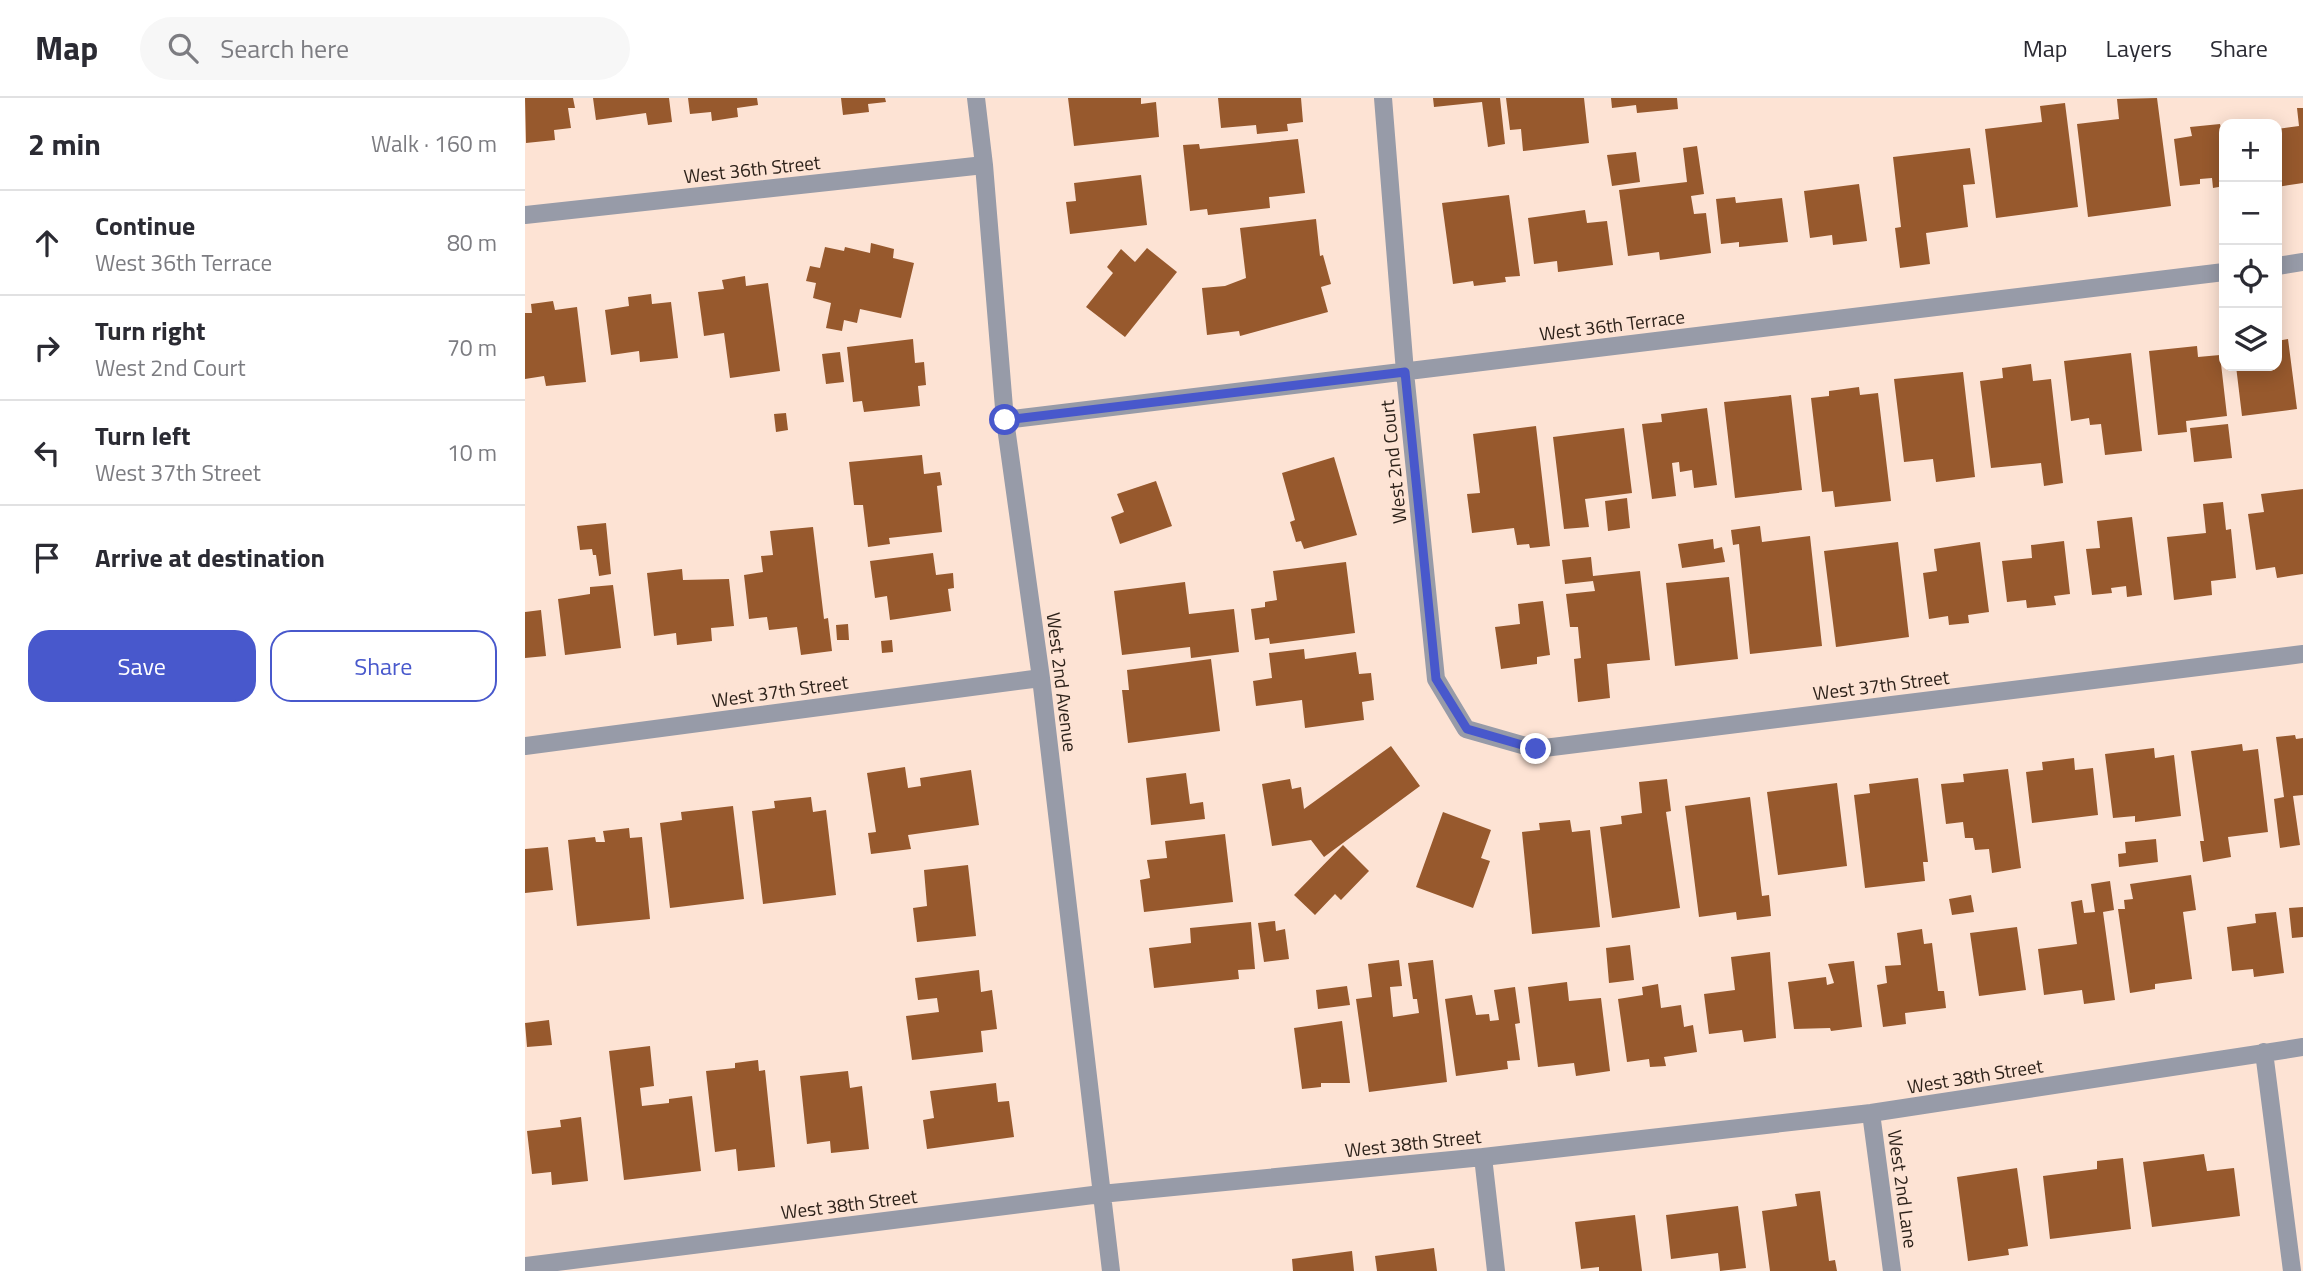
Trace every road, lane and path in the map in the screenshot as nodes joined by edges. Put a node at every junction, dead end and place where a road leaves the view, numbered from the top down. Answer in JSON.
{"nodes":[{"id":1,"x":976,"y":98,"type":"edge"},
{"id":2,"x":1383,"y":98,"type":"edge"},
{"id":3,"x":985,"y":165,"type":"junction"},
{"id":4,"x":525,"y":215,"type":"edge"},
{"id":5,"x":2303,"y":262,"type":"edge"},
{"id":6,"x":2282,"y":264,"type":"edge"},
{"id":7,"x":2219,"y":273,"type":"edge"},
{"id":8,"x":1405,"y":372,"type":"junction"},
{"id":9,"x":1005,"y":420,"type":"junction"},
{"id":10,"x":2303,"y":653,"type":"edge"},
{"id":11,"x":1041,"y":678,"type":"junction"},
{"id":12,"x":1467,"y":729,"type":"joint"},
{"id":13,"x":525,"y":746,"type":"edge"},
{"id":14,"x":2303,"y":1047,"type":"edge"},
{"id":15,"x":2263,"y":1052,"type":"junction"},
{"id":16,"x":1871,"y":1113,"type":"junction"},
{"id":17,"x":1483,"y":1157,"type":"junction"},
{"id":18,"x":1101,"y":1194,"type":"junction"},
{"id":19,"x":525,"y":1266,"type":"edge"},
{"id":20,"x":1111,"y":1271,"type":"edge"},
{"id":21,"x":1496,"y":1271,"type":"edge"},
{"id":22,"x":1892,"y":1271,"type":"edge"},
{"id":23,"x":2292,"y":1271,"type":"edge"}],
"edges":[{"from":1,"to":3,"type":"street","name":"West 2nd Avenue"},
{"from":2,"to":8,"type":"street","name":"West 2nd Court"},
{"from":3,"to":4,"type":"street","name":"West 36th Street"},
{"from":3,"to":9,"type":"street","name":"West 2nd Avenue"},
{"from":5,"to":6,"type":"street"},
{"from":7,"to":8,"type":"street","name":"West 36th Terrace"},
{"from":8,"to":9,"type":"street","name":"West 36th Terrace"},
{"from":8,"to":12,"type":"street","name":"West 2nd Court"},
{"from":9,"to":11,"type":"street","name":"West 2nd Avenue"},
{"from":10,"to":12,"type":"street","name":"West 37th Street"},
{"from":11,"to":13,"type":"street","name":"West 37th Street"},
{"from":11,"to":18,"type":"street","name":"West 2nd Avenue"},
{"from":14,"to":15,"type":"street","name":"West 38th Street"},
{"from":15,"to":16,"type":"street","name":"West 38th Street"},
{"from":15,"to":23,"type":"street"},
{"from":16,"to":17,"type":"street","name":"West 38th Street"},
{"from":16,"to":22,"type":"street","name":"West 2nd Lane"},
{"from":17,"to":18,"type":"street","name":"West 38th Street"},
{"from":17,"to":21,"type":"street"},
{"from":18,"to":19,"type":"street","name":"West 38th Street"},
{"from":18,"to":20,"type":"street","name":"West 2nd Avenue"}]}
